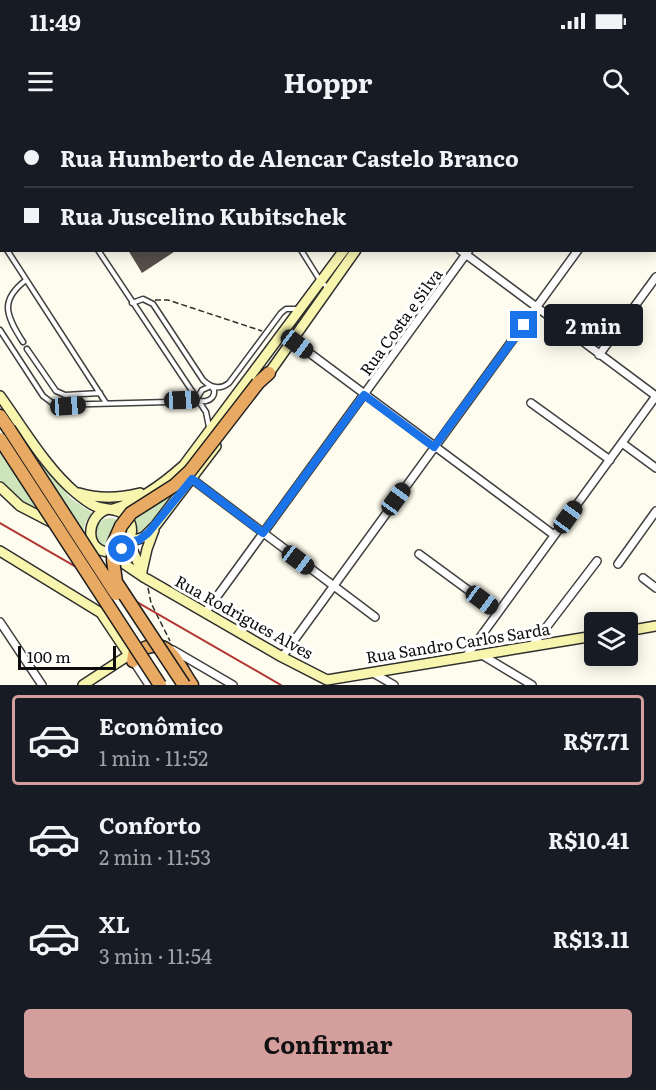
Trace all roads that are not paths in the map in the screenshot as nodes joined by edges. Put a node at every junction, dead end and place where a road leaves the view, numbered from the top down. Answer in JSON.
{"nodes":[{"id":1,"x":9,"y":252,"type":"edge"},
{"id":2,"x":99,"y":252,"type":"edge"},
{"id":3,"x":302,"y":252,"type":"edge"},
{"id":4,"x":343,"y":252,"type":"edge"},
{"id":5,"x":355,"y":252,"type":"edge"},
{"id":6,"x":465,"y":252,"type":"edge"},
{"id":7,"x":577,"y":252,"type":"edge"},
{"id":8,"x":656,"y":277,"type":"edge"},
{"id":9,"x":26,"y":280,"type":"junction"},
{"id":10,"x":321,"y":282,"type":"junction"},
{"id":11,"x":330,"y":288,"type":"junction"},
{"id":12,"x":132,"y":303,"type":"junction"},
{"id":13,"x":536,"y":308,"type":"junction"},
{"id":14,"x":302,"y":309,"type":"junction"},
{"id":15,"x":0,"y":330,"type":"edge"},
{"id":16,"x":284,"y":334,"type":"junction"},
{"id":17,"x":293,"y":341,"type":"junction"},
{"id":18,"x":23,"y":342,"type":"dead end"},
{"id":19,"x":27,"y":349,"type":"dead end"},
{"id":20,"x":599,"y":355,"type":"junction"},
{"id":21,"x":269,"y":373,"type":"junction"},
{"id":22,"x":211,"y":387,"type":"junction"},
{"id":23,"x":100,"y":393,"type":"junction"},
{"id":24,"x":364,"y":395,"type":"junction"},
{"id":25,"x":0,"y":396,"type":"edge"},
{"id":26,"x":656,"y":396,"type":"edge"},
{"id":27,"x":196,"y":400,"type":"junction"},
{"id":28,"x":531,"y":402,"type":"dead end"},
{"id":29,"x":107,"y":404,"type":"junction"},
{"id":30,"x":0,"y":416,"type":"edge"},
{"id":31,"x":210,"y":431,"type":"junction"},
{"id":32,"x":0,"y":439,"type":"edge"},
{"id":33,"x":622,"y":443,"type":"junction"},
{"id":34,"x":434,"y":447,"type":"junction"},
{"id":35,"x":610,"y":460,"type":"junction"},
{"id":36,"x":656,"y":468,"type":"edge"},
{"id":37,"x":192,"y":479,"type":"junction"},
{"id":38,"x":0,"y":487,"type":"edge"},
{"id":39,"x":72,"y":489,"type":"junction"},
{"id":40,"x":151,"y":490,"type":"junction"},
{"id":41,"x":110,"y":509,"type":"junction"},
{"id":42,"x":656,"y":511,"type":"edge"},
{"id":43,"x":156,"y":525,"type":"junction"},
{"id":44,"x":263,"y":533,"type":"junction"},
{"id":45,"x":554,"y":536,"type":"junction"},
{"id":46,"x":129,"y":542,"type":"junction"},
{"id":47,"x":94,"y":544,"type":"junction"},
{"id":48,"x":0,"y":551,"type":"edge"},
{"id":49,"x":107,"y":552,"type":"junction"},
{"id":50,"x":419,"y":554,"type":"dead end"},
{"id":51,"x":597,"y":561,"type":"dead end"},
{"id":52,"x":618,"y":564,"type":"dead end"},
{"id":53,"x":145,"y":576,"type":"junction"},
{"id":54,"x":643,"y":578,"type":"dead end"},
{"id":55,"x":333,"y":586,"type":"junction"},
{"id":56,"x":656,"y":588,"type":"edge"},
{"id":57,"x":498,"y":612,"type":"junction"},
{"id":58,"x":205,"y":613,"type":"junction"},
{"id":59,"x":375,"y":617,"type":"dead end"},
{"id":60,"x":0,"y":622,"type":"edge"},
{"id":61,"x":656,"y":626,"type":"edge"},
{"id":62,"x":638,"y":629,"type":"edge"},
{"id":63,"x":584,"y":638,"type":"edge"},
{"id":64,"x":532,"y":646,"type":"junction"},
{"id":65,"x":482,"y":655,"type":"junction"},
{"id":66,"x":282,"y":657,"type":"junction"},
{"id":67,"x":131,"y":658,"type":"junction"},
{"id":68,"x":465,"y":658,"type":"junction"},
{"id":69,"x":372,"y":672,"type":"junction"},
{"id":70,"x":327,"y":680,"type":"joint"},
{"id":71,"x":42,"y":685,"type":"edge"},
{"id":72,"x":84,"y":685,"type":"edge"},
{"id":73,"x":149,"y":685,"type":"edge"},
{"id":74,"x":160,"y":685,"type":"edge"},
{"id":75,"x":176,"y":685,"type":"edge"},
{"id":76,"x":184,"y":685,"type":"edge"},
{"id":77,"x":192,"y":685,"type":"edge"},
{"id":78,"x":233,"y":685,"type":"edge"},
{"id":79,"x":394,"y":685,"type":"edge"},
{"id":80,"x":532,"y":685,"type":"edge"}],
"edges":[{"from":1,"to":9,"type":"lane"},
{"from":2,"to":12,"type":"lane"},
{"from":3,"to":10,"type":"lane"},
{"from":4,"to":10,"type":"main road"},
{"from":5,"to":11,"type":"main road"},
{"from":6,"to":13,"type":"street"},
{"from":6,"to":24,"type":"street","name":"Rua Costa e Silva"},
{"from":7,"to":13,"type":"street"},
{"from":8,"to":20,"type":"street"},
{"from":9,"to":18,"type":"lane"},
{"from":9,"to":23,"type":"lane"},
{"from":10,"to":11,"type":"lane"},
{"from":10,"to":14,"type":"main road"},
{"from":11,"to":17,"type":"main road"},
{"from":12,"to":22,"type":"lane"},
{"from":12,"to":27,"type":"lane"},
{"from":13,"to":20,"type":"street"},
{"from":13,"to":34,"type":"street"},
{"from":14,"to":16,"type":"main road"},
{"from":14,"to":22,"type":"lane"},
{"from":15,"to":29,"type":"lane"},
{"from":16,"to":17,"type":"street"},
{"from":16,"to":31,"type":"main road"},
{"from":17,"to":21,"type":"main road"},
{"from":17,"to":24,"type":"street"},
{"from":19,"to":23,"type":"lane"},
{"from":20,"to":26,"type":"street"},
{"from":21,"to":37,"type":"main road"},
{"from":21,"to":76,"type":"highway","bridge":true},
{"from":22,"to":27,"type":"lane"},
{"from":22,"to":27,"type":"lane"},
{"from":23,"to":29,"type":"lane"},
{"from":24,"to":34,"type":"street"},
{"from":24,"to":44,"type":"street","name":"Rua Costa e Silva"},
{"from":25,"to":39,"type":"main road"},
{"from":26,"to":33,"type":"street"},
{"from":27,"to":29,"type":"lane"},
{"from":27,"to":31,"type":"lane"},
{"from":28,"to":35,"type":"street"},
{"from":30,"to":75,"type":"highway","bridge":true},
{"from":31,"to":40,"type":"main road"},
{"from":32,"to":74,"type":"highway","bridge":true},
{"from":33,"to":35,"type":"street"},
{"from":33,"to":36,"type":"street"},
{"from":34,"to":45,"type":"street"},
{"from":34,"to":55,"type":"street"},
{"from":35,"to":45,"type":"street"},
{"from":37,"to":43,"type":"main road"},
{"from":37,"to":44,"type":"street"},
{"from":38,"to":47,"type":"main road"},
{"from":39,"to":40,"type":"main road"},
{"from":39,"to":41,"type":"main road"},
{"from":40,"to":41,"type":"main road"},
{"from":41,"to":46,"type":"main road"},
{"from":41,"to":47,"type":"main road"},
{"from":42,"to":52,"type":"street"},
{"from":43,"to":46,"type":"main road"},
{"from":43,"to":53,"type":"main road"},
{"from":44,"to":55,"type":"street"},
{"from":44,"to":58,"type":"street","name":"Rua Costa e Silva"},
{"from":45,"to":57,"type":"street"},
{"from":46,"to":49,"type":"main road"},
{"from":46,"to":53,"type":"main road"},
{"from":47,"to":49,"type":"main road"},
{"from":48,"to":67,"type":"main road"},
{"from":49,"to":53,"type":"main road","name":"Rua Rodrigues Alves"},
{"from":50,"to":57,"type":"street"},
{"from":51,"to":64,"type":"street"},
{"from":53,"to":58,"type":"main road","name":"Rua Rodrigues Alves"},
{"from":54,"to":56,"type":"street"},
{"from":55,"to":59,"type":"street"},
{"from":55,"to":66,"type":"street"},
{"from":57,"to":68,"type":"street"},
{"from":58,"to":66,"type":"main road","name":"Rua Rodrigues Alves"},
{"from":60,"to":71,"type":"street"},
{"from":61,"to":62,"type":"main road"},
{"from":63,"to":64,"type":"main road","name":"Rua Sandro Carlos Sarda"},
{"from":64,"to":65,"type":"main road","name":"Rua Sandro Carlos Sarda"},
{"from":65,"to":68,"type":"main road","name":"Rua Sandro Carlos Sarda"},
{"from":65,"to":80,"type":"street"},
{"from":66,"to":70,"type":"main road","name":"Rua Rodrigues Alves"},
{"from":67,"to":72,"type":"main road"},
{"from":67,"to":73,"type":"street"},
{"from":67,"to":77,"type":"highway"},
{"from":67,"to":78,"type":"street"},
{"from":68,"to":69,"type":"main road","name":"Rua Sandro Carlos Sarda"},
{"from":69,"to":70,"type":"main road","name":"Rua Sandro Carlos Sarda"},
{"from":69,"to":79,"type":"street"}]}
